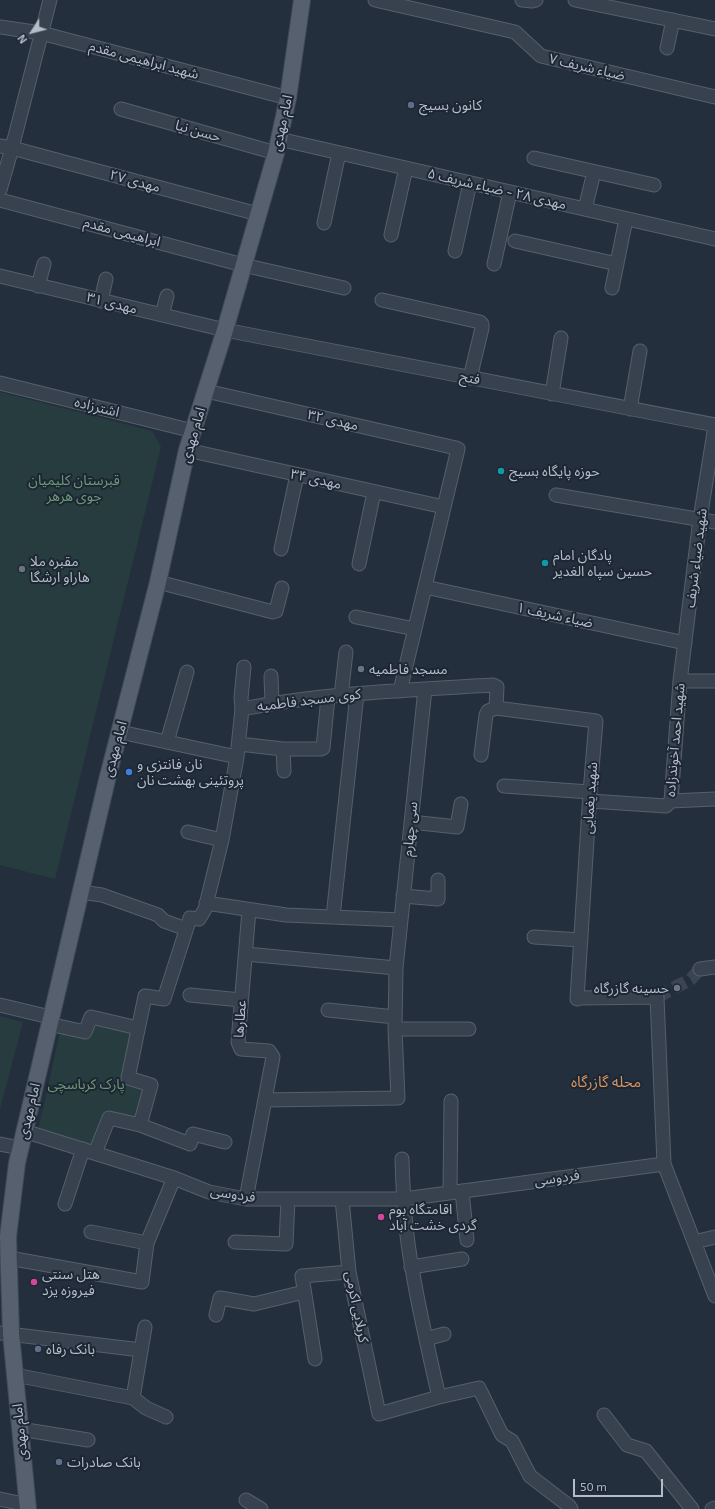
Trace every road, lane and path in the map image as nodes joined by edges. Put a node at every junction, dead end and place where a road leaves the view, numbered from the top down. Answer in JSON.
{"nodes":[{"id":1,"x":50,"y":0,"type":"edge"},
{"id":2,"x":302,"y":0,"type":"edge"},
{"id":3,"x":375,"y":0,"type":"edge"},
{"id":4,"x":522,"y":0,"type":"edge"},
{"id":5,"x":536,"y":0,"type":"edge"},
{"id":6,"x":575,"y":0,"type":"edge"},
{"id":7,"x":673,"y":20,"type":"junction"},
{"id":8,"x":0,"y":27,"type":"edge"},
{"id":9,"x":715,"y":29,"type":"edge"},
{"id":10,"x":41,"y":33,"type":"junction"},
{"id":11,"x":667,"y":48,"type":"dead end"},
{"id":12,"x":715,"y":97,"type":"edge"},
{"id":13,"x":288,"y":98,"type":"junction"},
{"id":14,"x":121,"y":109,"type":"dead end"},
{"id":15,"x":277,"y":146,"type":"junction"},
{"id":16,"x":6,"y":147,"type":"edge"},
{"id":17,"x":340,"y":153,"type":"junction"},
{"id":18,"x":534,"y":158,"type":"dead end"},
{"id":19,"x":406,"y":168,"type":"junction"},
{"id":20,"x":594,"y":172,"type":"junction"},
{"id":21,"x":470,"y":183,"type":"junction"},
{"id":22,"x":654,"y":185,"type":"dead end"},
{"id":23,"x":0,"y":190,"type":"edge"},
{"id":24,"x":510,"y":192,"type":"junction"},
{"id":25,"x":0,"y":200,"type":"edge"},
{"id":26,"x":585,"y":210,"type":"junction"},
{"id":27,"x":258,"y":214,"type":"junction"},
{"id":28,"x":626,"y":219,"type":"junction"},
{"id":29,"x":324,"y":222,"type":"dead end"},
{"id":30,"x":391,"y":235,"type":"dead end"},
{"id":31,"x":715,"y":239,"type":"edge"},
{"id":32,"x":515,"y":241,"type":"dead end"},
{"id":33,"x":455,"y":251,"type":"dead end"},
{"id":34,"x":44,"y":264,"type":"dead end"},
{"id":35,"x":494,"y":264,"type":"dead end"},
{"id":36,"x":617,"y":264,"type":"junction"},
{"id":37,"x":244,"y":265,"type":"junction"},
{"id":38,"x":0,"y":276,"type":"edge"},
{"id":39,"x":106,"y":279,"type":"dead end"},
{"id":40,"x":38,"y":286,"type":"junction"},
{"id":41,"x":344,"y":288,"type":"dead end"},
{"id":42,"x":612,"y":288,"type":"dead end"},
{"id":43,"x":167,"y":296,"type":"dead end"},
{"id":44,"x":382,"y":300,"type":"dead end"},
{"id":45,"x":101,"y":301,"type":"junction"},
{"id":46,"x":162,"y":315,"type":"junction"},
{"id":47,"x":224,"y":330,"type":"junction"},
{"id":48,"x":561,"y":338,"type":"dead end"},
{"id":49,"x":640,"y":351,"type":"dead end"},
{"id":50,"x":470,"y":378,"type":"junction"},
{"id":51,"x":0,"y":383,"type":"edge"},
{"id":52,"x":206,"y":391,"type":"junction"},
{"id":53,"x":552,"y":394,"type":"junction"},
{"id":54,"x":630,"y":409,"type":"junction"},
{"id":55,"x":715,"y":425,"type":"edge"},
{"id":56,"x":193,"y":431,"type":"junction"},
{"id":57,"x":187,"y":450,"type":"junction"},
{"id":58,"x":713,"y":450,"type":"edge"},
{"id":59,"x":297,"y":475,"type":"junction"},
{"id":60,"x":374,"y":492,"type":"junction"},
{"id":61,"x":556,"y":494,"type":"dead end"},
{"id":62,"x":709,"y":503,"type":"edge"},
{"id":63,"x":444,"y":507,"type":"junction"},
{"id":64,"x":700,"y":519,"type":"junction"},
{"id":65,"x":715,"y":522,"type":"edge"},
{"id":66,"x":281,"y":549,"type":"dead end"},
{"id":67,"x":359,"y":564,"type":"dead end"},
{"id":68,"x":158,"y":582,"type":"junction"},
{"id":69,"x":425,"y":587,"type":"junction"},
{"id":70,"x":282,"y":588,"type":"dead end"},
{"id":71,"x":356,"y":618,"type":"dead end"},
{"id":72,"x":415,"y":629,"type":"junction"},
{"id":73,"x":686,"y":644,"type":"junction"},
{"id":74,"x":346,"y":652,"type":"dead end"},
{"id":75,"x":244,"y":667,"type":"dead end"},
{"id":76,"x":187,"y":672,"type":"dead end"},
{"id":77,"x":271,"y":676,"type":"dead end"},
{"id":78,"x":715,"y":680,"type":"edge"},
{"id":79,"x":680,"y":681,"type":"junction"},
{"id":80,"x":425,"y":689,"type":"junction"},
{"id":81,"x":400,"y":691,"type":"junction"},
{"id":82,"x":357,"y":694,"type":"junction"},
{"id":83,"x":335,"y":696,"type":"junction"},
{"id":84,"x":272,"y":703,"type":"junction"},
{"id":85,"x":496,"y":708,"type":"junction"},
{"id":86,"x":242,"y":709,"type":"junction"},
{"id":87,"x":120,"y":732,"type":"junction"},
{"id":88,"x":167,"y":742,"type":"junction"},
{"id":89,"x":239,"y":744,"type":"junction"},
{"id":90,"x":282,"y":749,"type":"junction"},
{"id":91,"x":481,"y":755,"type":"dead end"},
{"id":92,"x":237,"y":757,"type":"junction"},
{"id":93,"x":284,"y":772,"type":"dead end"},
{"id":94,"x":504,"y":786,"type":"dead end"},
{"id":95,"x":590,"y":797,"type":"junction"},
{"id":96,"x":715,"y":799,"type":"edge"},
{"id":97,"x":671,"y":801,"type":"junction"},
{"id":98,"x":461,"y":804,"type":"dead end"},
{"id":99,"x":411,"y":822,"type":"junction"},
{"id":100,"x":188,"y":832,"type":"dead end"},
{"id":101,"x":222,"y":840,"type":"junction"},
{"id":102,"x":438,"y":880,"type":"dead end"},
{"id":103,"x":80,"y":892,"type":"junction"},
{"id":104,"x":404,"y":896,"type":"junction"},
{"id":105,"x":205,"y":906,"type":"junction"},
{"id":106,"x":249,"y":910,"type":"junction"},
{"id":107,"x":333,"y":917,"type":"junction"},
{"id":108,"x":401,"y":920,"type":"junction"},
{"id":109,"x":186,"y":929,"type":"junction"},
{"id":110,"x":534,"y":937,"type":"dead end"},
{"id":111,"x":581,"y":940,"type":"junction"},
{"id":112,"x":246,"y":954,"type":"junction"},
{"id":113,"x":715,"y":967,"type":"edge"},
{"id":114,"x":396,"y":968,"type":"junction"},
{"id":115,"x":700,"y":969,"type":"tunnel mouth"},
{"id":116,"x":190,"y":995,"type":"dead end"},
{"id":117,"x":241,"y":1000,"type":"junction"},
{"id":118,"x":0,"y":1005,"type":"edge"},
{"id":119,"x":328,"y":1010,"type":"dead end"},
{"id":120,"x":50,"y":1020,"type":"junction"},
{"id":121,"x":395,"y":1023,"type":"junction"},
{"id":122,"x":138,"y":1028,"type":"junction"},
{"id":123,"x":469,"y":1028,"type":"dead end"},
{"id":124,"x":265,"y":1100,"type":"junction"},
{"id":125,"x":451,"y":1101,"type":"dead end"},
{"id":126,"x":140,"y":1125,"type":"junction"},
{"id":127,"x":24,"y":1131,"type":"junction"},
{"id":128,"x":224,"y":1142,"type":"dead end"},
{"id":129,"x":0,"y":1144,"type":"edge"},
{"id":130,"x":20,"y":1148,"type":"junction"},
{"id":131,"x":89,"y":1151,"type":"junction"},
{"id":132,"x":402,"y":1159,"type":"dead end"},
{"id":133,"x":664,"y":1164,"type":"junction"},
{"id":134,"x":174,"y":1178,"type":"junction"},
{"id":135,"x":456,"y":1191,"type":"junction"},
{"id":136,"x":246,"y":1199,"type":"junction"},
{"id":137,"x":288,"y":1199,"type":"junction"},
{"id":138,"x":342,"y":1199,"type":"junction"},
{"id":139,"x":404,"y":1199,"type":"junction"},
{"id":140,"x":65,"y":1204,"type":"dead end"},
{"id":141,"x":91,"y":1232,"type":"dead end"},
{"id":142,"x":715,"y":1237,"type":"edge"},
{"id":143,"x":467,"y":1240,"type":"dead end"},
{"id":144,"x":235,"y":1242,"type":"dead end"},
{"id":145,"x":694,"y":1242,"type":"junction"},
{"id":146,"x":147,"y":1243,"type":"junction"},
{"id":147,"x":9,"y":1258,"type":"junction"},
{"id":148,"x":462,"y":1259,"type":"dead end"},
{"id":149,"x":411,"y":1267,"type":"junction"},
{"id":150,"x":349,"y":1272,"type":"junction"},
{"id":151,"x":304,"y":1292,"type":"junction"},
{"id":152,"x":715,"y":1296,"type":"edge"},
{"id":153,"x":216,"y":1315,"type":"dead end"},
{"id":154,"x":145,"y":1327,"type":"dead end"},
{"id":155,"x":5,"y":1334,"type":"edge"},
{"id":156,"x":444,"y":1334,"type":"dead end"},
{"id":157,"x":426,"y":1339,"type":"junction"},
{"id":158,"x":141,"y":1350,"type":"junction"},
{"id":159,"x":315,"y":1359,"type":"dead end"},
{"id":160,"x":15,"y":1375,"type":"junction"},
{"id":161,"x":439,"y":1397,"type":"junction"},
{"id":162,"x":133,"y":1398,"type":"junction"},
{"id":163,"x":604,"y":1415,"type":"dead end"},
{"id":164,"x":166,"y":1417,"type":"dead end"},
{"id":165,"x":20,"y":1429,"type":"junction"},
{"id":166,"x":88,"y":1440,"type":"dead end"},
{"id":167,"x":0,"y":1499,"type":"edge"},
{"id":168,"x":246,"y":1500,"type":"dead end"},
{"id":169,"x":28,"y":1507,"type":"edge"},
{"id":170,"x":715,"y":1508,"type":"edge"},
{"id":171,"x":261,"y":1509,"type":"edge"},
{"id":172,"x":571,"y":1509,"type":"edge"},
{"id":173,"x":692,"y":1509,"type":"edge"},
{"id":174,"x":712,"y":1509,"type":"edge"}],
"edges":[{"from":1,"to":10,"type":"street"},
{"from":2,"to":13,"type":"main road","name":"امام مهدی"},
{"from":3,"to":12,"type":"street","name":"ضیاء شریف ۷"},
{"from":4,"to":5,"type":"street"},
{"from":6,"to":7,"type":"street"},
{"from":7,"to":9,"type":"street"},
{"from":7,"to":11,"type":"street"},
{"from":8,"to":10,"type":"street","name":"شهید ابراهیمی مقدم"},
{"from":10,"to":13,"type":"street","name":"شهید ابراهیمی مقدم"},
{"from":10,"to":16,"type":"street"},
{"from":13,"to":15,"type":"main road","name":"امام مهدی"},
{"from":14,"to":15,"type":"street","name":"حسن نیا"},
{"from":15,"to":17,"type":"street","name":"مهدی ۲۸ - ضیاء شریف ۵"},
{"from":15,"to":27,"type":"main road","name":"امام مهدی"},
{"from":16,"to":23,"type":"street"},
{"from":16,"to":27,"type":"street","name":"مهدی ۲۷"},
{"from":17,"to":19,"type":"street","name":"مهدی ۲۸ - ضیاء شریف ۵"},
{"from":17,"to":29,"type":"street"},
{"from":18,"to":20,"type":"street"},
{"from":19,"to":21,"type":"street","name":"مهدی ۲۸ - ضیاء شریف ۵"},
{"from":19,"to":30,"type":"street"},
{"from":20,"to":22,"type":"street"},
{"from":20,"to":26,"type":"street"},
{"from":21,"to":24,"type":"street","name":"مهدی ۲۸ - ضیاء شریف ۵"},
{"from":21,"to":33,"type":"street"},
{"from":24,"to":26,"type":"street","name":"مهدی ۲۸ - ضیاء شریف ۵"},
{"from":24,"to":35,"type":"street"},
{"from":25,"to":37,"type":"street","name":"ابراهیمی مقدم"},
{"from":26,"to":28,"type":"street","name":"مهدی ۲۸ - ضیاء شریف ۵"},
{"from":27,"to":37,"type":"main road","name":"امام مهدی"},
{"from":28,"to":31,"type":"street","name":"مهدی ۲۸ - ضیاء شریف ۵"},
{"from":28,"to":36,"type":"street"},
{"from":32,"to":36,"type":"street"},
{"from":34,"to":40,"type":"street"},
{"from":36,"to":42,"type":"street"},
{"from":37,"to":41,"type":"street","name":"ابراهیمی مقدم"},
{"from":37,"to":47,"type":"main road","name":"امام مهدی"},
{"from":38,"to":40,"type":"street","name":"مهدی ۳۱"},
{"from":39,"to":45,"type":"street"},
{"from":40,"to":45,"type":"street","name":"مهدی ۳۱"},
{"from":43,"to":46,"type":"street"},
{"from":44,"to":50,"type":"street"},
{"from":45,"to":46,"type":"street","name":"مهدی ۳۱"},
{"from":46,"to":47,"type":"street","name":"مهدی ۳۱"},
{"from":47,"to":50,"type":"street","name":"فتح"},
{"from":47,"to":52,"type":"main road","name":"امام مهدی"},
{"from":48,"to":53,"type":"street"},
{"from":49,"to":54,"type":"street"},
{"from":50,"to":53,"type":"street","name":"فتح"},
{"from":51,"to":56,"type":"street","name":"اشترزاده"},
{"from":52,"to":56,"type":"main road","name":"امام مهدی"},
{"from":52,"to":63,"type":"street","name":"مهدی ۳۲"},
{"from":53,"to":54,"type":"street","name":"فتح"},
{"from":54,"to":55,"type":"street","name":"فتح"},
{"from":55,"to":58,"type":"street","name":"شهید ضیاء شریف"},
{"from":56,"to":57,"type":"main road","name":"امام مهدی"},
{"from":57,"to":59,"type":"street","name":"مهدی ۳۴"},
{"from":57,"to":68,"type":"main road","name":"امام مهدی"},
{"from":58,"to":62,"type":"street","name":"شهید ضیاء شریف"},
{"from":59,"to":60,"type":"street","name":"مهدی ۳۴"},
{"from":59,"to":66,"type":"street"},
{"from":60,"to":63,"type":"street","name":"مهدی ۳۴"},
{"from":60,"to":67,"type":"street"},
{"from":61,"to":64,"type":"street"},
{"from":62,"to":64,"type":"street","name":"شهید ضیاء شریف"},
{"from":63,"to":69,"type":"street"},
{"from":64,"to":65,"type":"street"},
{"from":64,"to":73,"type":"street","name":"شهید ضیاء شریف"},
{"from":68,"to":70,"type":"street"},
{"from":68,"to":87,"type":"main road","name":"امام مهدی"},
{"from":69,"to":72,"type":"street"},
{"from":69,"to":73,"type":"street","name":"ضیاء شریف ۱"},
{"from":71,"to":72,"type":"street"},
{"from":72,"to":81,"type":"street"},
{"from":73,"to":79,"type":"street","name":"شهید احمد آخوندزاده"},
{"from":74,"to":83,"type":"street"},
{"from":75,"to":86,"type":"street"},
{"from":76,"to":88,"type":"street"},
{"from":77,"to":84,"type":"street"},
{"from":78,"to":79,"type":"street"},
{"from":79,"to":97,"type":"street","name":"شهید احمد آخوندزاده"},
{"from":80,"to":81,"type":"street","name":"کوی مسجد فاطمیه"},
{"from":80,"to":85,"type":"street","name":"کوی مسجد فاطمیه"},
{"from":80,"to":99,"type":"street","name":"سی چهارم"},
{"from":81,"to":82,"type":"street","name":"کوی مسجد فاطمیه"},
{"from":82,"to":83,"type":"street","name":"کوی مسجد فاطمیه"},
{"from":82,"to":107,"type":"street"},
{"from":83,"to":84,"type":"street","name":"کوی مسجد فاطمیه"},
{"from":83,"to":90,"type":"street"},
{"from":84,"to":86,"type":"street","name":"کوی مسجد فاطمیه"},
{"from":85,"to":91,"type":"street"},
{"from":85,"to":95,"type":"street","name":"شهید یغمایی"},
{"from":86,"to":89,"type":"street","name":"کوی مسجد فاطمیه"},
{"from":87,"to":88,"type":"street"},
{"from":87,"to":103,"type":"main road","name":"امام مهدی"},
{"from":88,"to":92,"type":"street"},
{"from":89,"to":90,"type":"street"},
{"from":89,"to":92,"type":"street","name":"کوی مسجد فاطمیه"},
{"from":90,"to":93,"type":"street"},
{"from":92,"to":101,"type":"street","name":"کوی مسجد فاطمیه"},
{"from":94,"to":95,"type":"street","name":"شهید احمد آخوندزاده"},
{"from":95,"to":97,"type":"street","name":"شهید احمد آخوندزاده"},
{"from":95,"to":111,"type":"street","name":"شهید یغمایی"},
{"from":96,"to":97,"type":"street"},
{"from":98,"to":99,"type":"street"},
{"from":99,"to":104,"type":"street","name":"سی چهارم"},
{"from":100,"to":101,"type":"street"},
{"from":101,"to":105,"type":"street","name":"کوی مسجد فاطمیه"},
{"from":102,"to":104,"type":"street"},
{"from":103,"to":109,"type":"street"},
{"from":103,"to":120,"type":"main road","name":"امام مهدی"},
{"from":104,"to":108,"type":"street","name":"سی چهارم"},
{"from":105,"to":106,"type":"street"},
{"from":105,"to":109,"type":"street"},
{"from":106,"to":107,"type":"street"},
{"from":106,"to":112,"type":"street","name":"عطارها"},
{"from":107,"to":108,"type":"street"},
{"from":108,"to":114,"type":"street","name":"سی چهارم"},
{"from":109,"to":122,"type":"street"},
{"from":110,"to":111,"type":"street"},
{"from":111,"to":133,"type":"street","name":"شهید یغمایی"},
{"from":112,"to":114,"type":"street"},
{"from":112,"to":117,"type":"street","name":"عطارها"},
{"from":113,"to":115,"type":"street"},
{"from":114,"to":121,"type":"street","name":"سی چهارم"},
{"from":116,"to":117,"type":"street"},
{"from":117,"to":124,"type":"street","name":"عطارها"},
{"from":118,"to":120,"type":"street"},
{"from":119,"to":121,"type":"street"},
{"from":120,"to":122,"type":"street"},
{"from":120,"to":127,"type":"main road","name":"امام مهدی"},
{"from":121,"to":123,"type":"street"},
{"from":121,"to":124,"type":"street","name":"سی چهارم"},
{"from":122,"to":126,"type":"street"},
{"from":124,"to":136,"type":"street"},
{"from":125,"to":135,"type":"street"},
{"from":126,"to":128,"type":"street"},
{"from":126,"to":131,"type":"street"},
{"from":127,"to":130,"type":"main road","name":"امام مهدی"},
{"from":127,"to":131,"type":"street","name":"فردوسی"},
{"from":129,"to":130,"type":"street"},
{"from":130,"to":147,"type":"main road","name":"امام مهدی"},
{"from":131,"to":134,"type":"street","name":"فردوسی"},
{"from":131,"to":140,"type":"street"},
{"from":132,"to":139,"type":"street"},
{"from":133,"to":135,"type":"street","name":"فردوسی"},
{"from":133,"to":145,"type":"street"},
{"from":134,"to":136,"type":"street","name":"فردوسی"},
{"from":134,"to":146,"type":"street"},
{"from":135,"to":139,"type":"street","name":"فردوسی"},
{"from":135,"to":143,"type":"street"},
{"from":136,"to":137,"type":"street","name":"فردوسی"},
{"from":137,"to":138,"type":"street","name":"فردوسی"},
{"from":137,"to":144,"type":"street"},
{"from":138,"to":139,"type":"street","name":"فردوسی"},
{"from":138,"to":150,"type":"street","name":"کربلایی اکرمی"},
{"from":139,"to":149,"type":"street"},
{"from":141,"to":146,"type":"street"},
{"from":142,"to":145,"type":"street"},
{"from":145,"to":152,"type":"street"},
{"from":146,"to":147,"type":"street"},
{"from":147,"to":155,"type":"main road","name":"امام مهدی"},
{"from":148,"to":149,"type":"street"},
{"from":149,"to":157,"type":"street"},
{"from":150,"to":151,"type":"street"},
{"from":150,"to":161,"type":"street","name":"کربلایی اکرمی"},
{"from":151,"to":153,"type":"street"},
{"from":151,"to":159,"type":"street"},
{"from":154,"to":158,"type":"street"},
{"from":155,"to":158,"type":"street"},
{"from":155,"to":160,"type":"main road","name":"امام مهدی"},
{"from":156,"to":157,"type":"street"},
{"from":157,"to":161,"type":"street"},
{"from":158,"to":162,"type":"street"},
{"from":160,"to":162,"type":"street"},
{"from":160,"to":165,"type":"main road","name":"امام مهدی"},
{"from":161,"to":172,"type":"street"},
{"from":162,"to":164,"type":"street"},
{"from":163,"to":173,"type":"street"},
{"from":165,"to":166,"type":"street"},
{"from":165,"to":169,"type":"main road","name":"امام مهدی"},
{"from":167,"to":169,"type":"street"},
{"from":168,"to":171,"type":"street"},
{"from":170,"to":174,"type":"street"}]}
